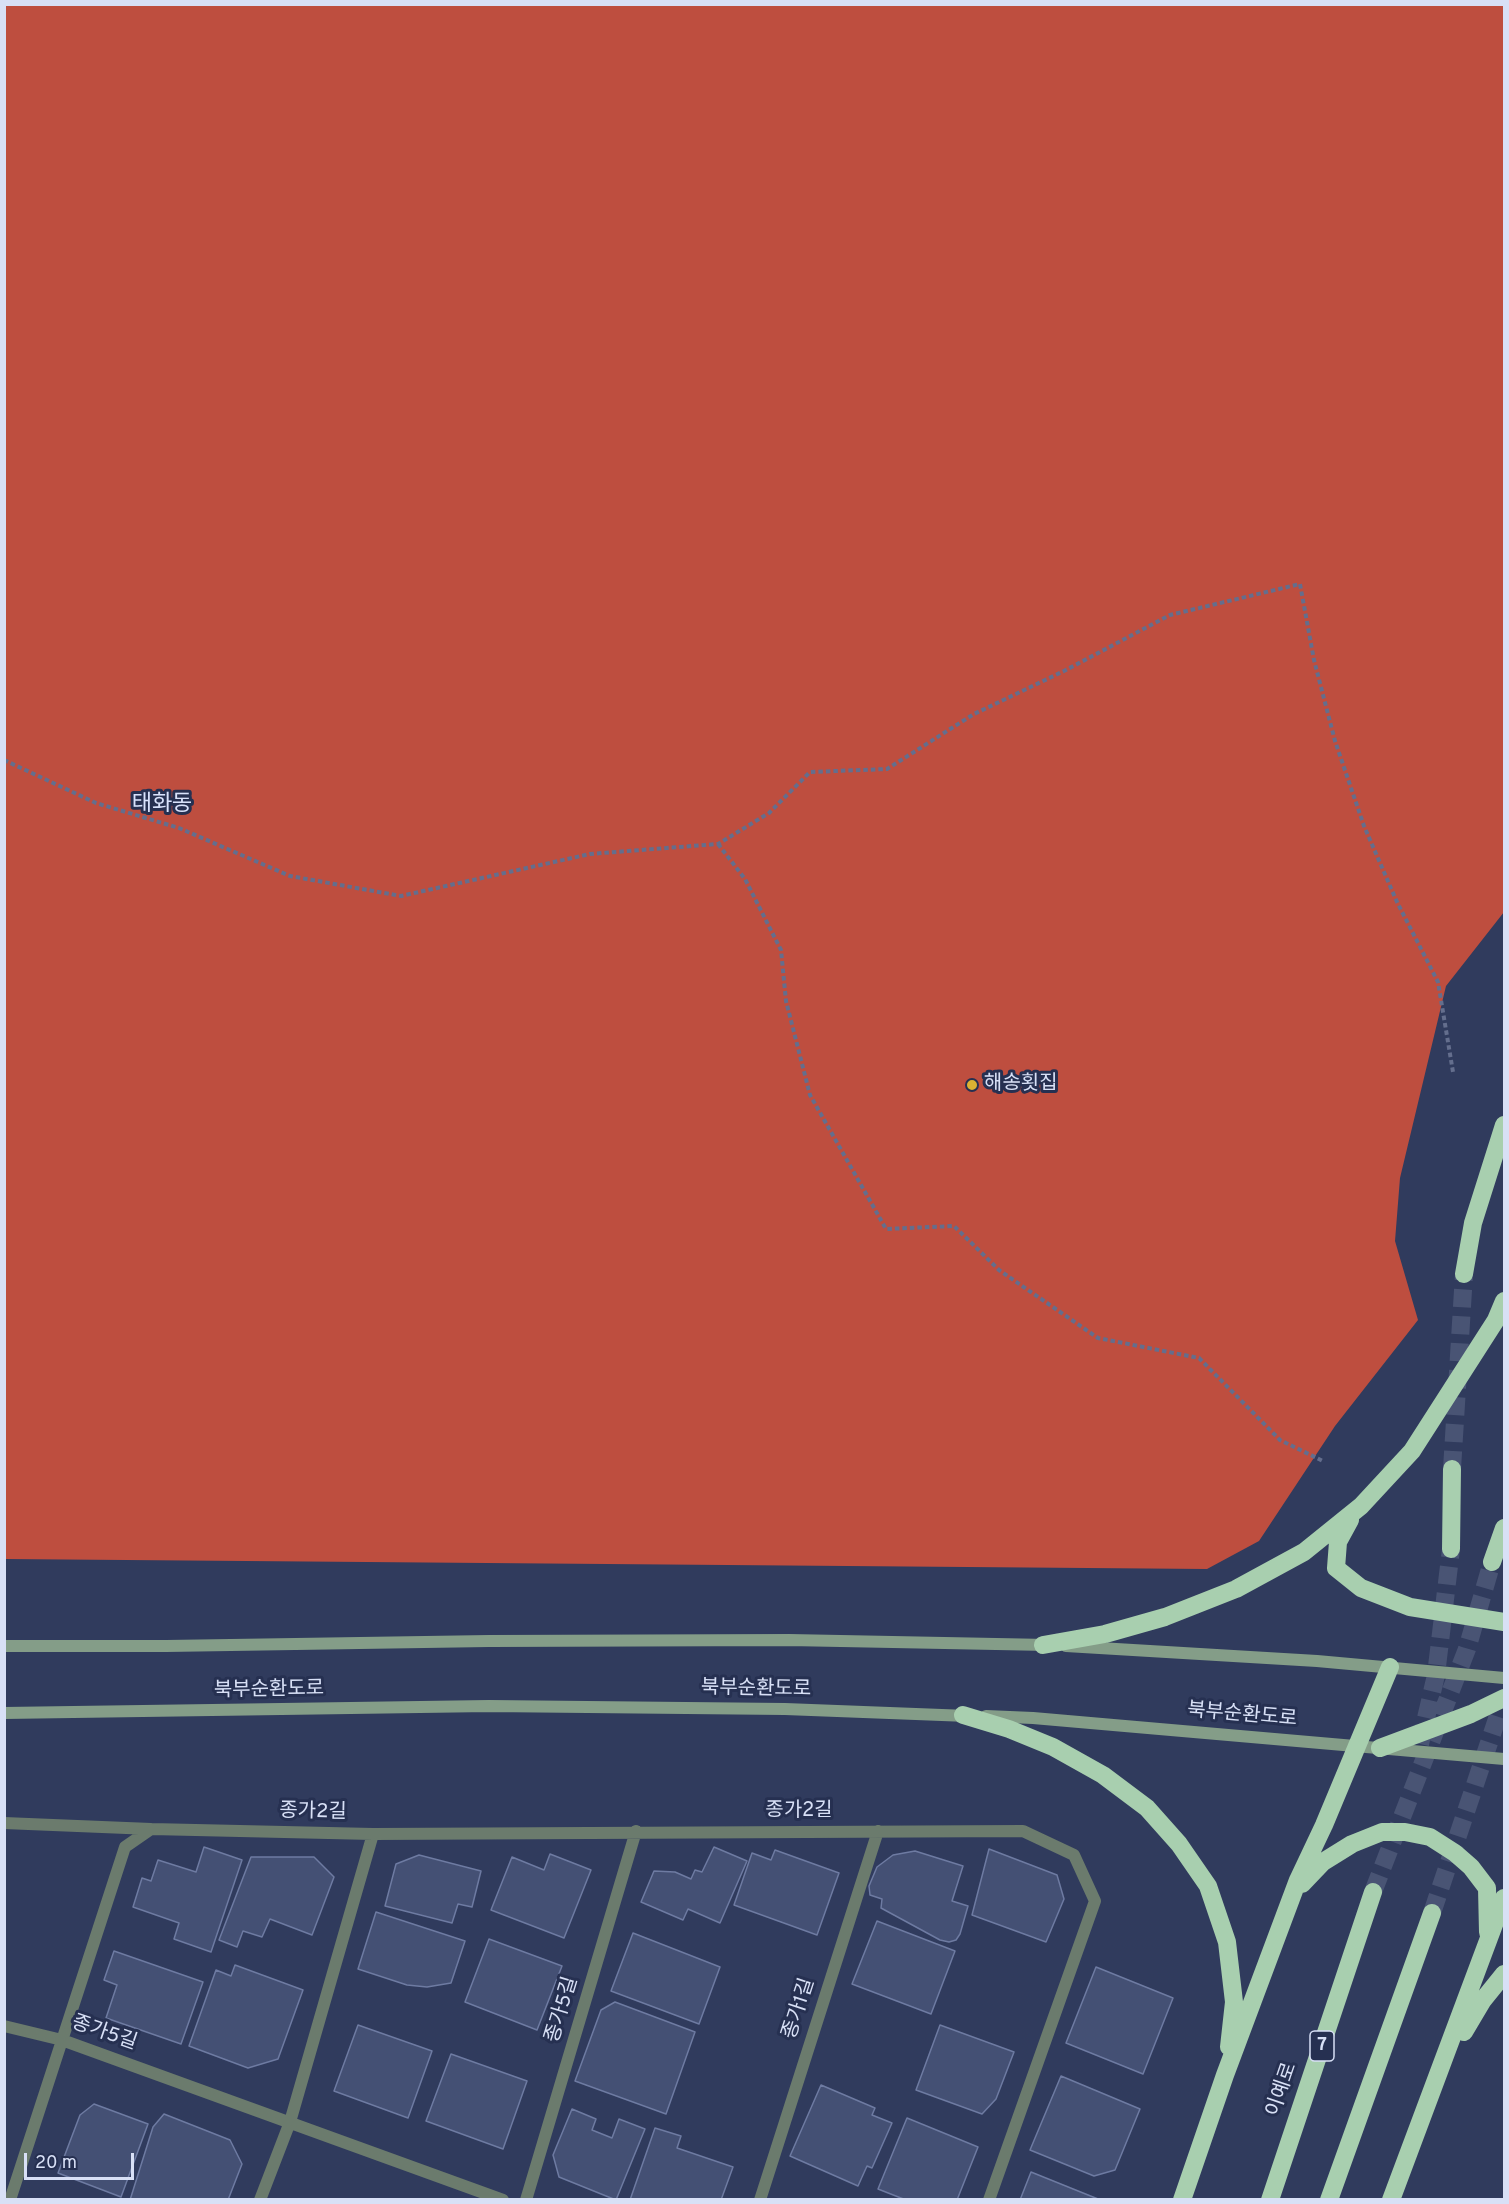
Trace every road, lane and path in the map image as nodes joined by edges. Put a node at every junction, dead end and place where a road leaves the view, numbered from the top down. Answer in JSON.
{"nodes":[{"id":1,"x":4,"y":760,"type":"edge"},
{"id":2,"x":718,"y":844,"type":"junction"},
{"id":3,"x":1454,"y":1072,"type":"dead end"},
{"id":4,"x":1504,"y":1125,"type":"edge"},
{"id":5,"x":1464,"y":1274,"type":"tunnel mouth"},
{"id":6,"x":1504,"y":1301,"type":"edge"},
{"id":7,"x":1323,"y":1461,"type":"dead end"},
{"id":8,"x":1452,"y":1469,"type":"tunnel mouth"},
{"id":9,"x":1353,"y":1513,"type":"junction"},
{"id":10,"x":1504,"y":1528,"type":"edge"},
{"id":11,"x":1451,"y":1550,"type":"tunnel mouth"},
{"id":12,"x":1492,"y":1562,"type":"tunnel mouth"},
{"id":13,"x":1504,"y":1622,"type":"edge"},
{"id":14,"x":1043,"y":1645,"type":"junction"},
{"id":15,"x":4,"y":1646,"type":"edge"},
{"id":16,"x":1390,"y":1667,"type":"junction"},
{"id":17,"x":1504,"y":1677,"type":"edge"},
{"id":18,"x":1504,"y":1698,"type":"edge"},
{"id":19,"x":4,"y":1713,"type":"edge"},
{"id":20,"x":963,"y":1715,"type":"junction"},
{"id":21,"x":1357,"y":1746,"type":"junction"},
{"id":22,"x":1380,"y":1748,"type":"junction"},
{"id":23,"x":1504,"y":1759,"type":"edge"},
{"id":24,"x":4,"y":1823,"type":"edge"},
{"id":25,"x":151,"y":1829,"type":"junction"},
{"id":26,"x":636,"y":1831,"type":"junction"},
{"id":27,"x":878,"y":1831,"type":"junction"},
{"id":28,"x":373,"y":1834,"type":"junction"},
{"id":29,"x":1373,"y":1892,"type":"tunnel mouth"},
{"id":30,"x":1292,"y":1897,"type":"junction"},
{"id":31,"x":1504,"y":1898,"type":"edge"},
{"id":32,"x":1432,"y":1912,"type":"tunnel mouth"},
{"id":33,"x":1488,"y":1942,"type":"junction"},
{"id":34,"x":1504,"y":1974,"type":"edge"},
{"id":35,"x":4,"y":2026,"type":"edge"},
{"id":36,"x":62,"y":2040,"type":"junction"},
{"id":37,"x":1441,"y":2070,"type":"junction"},
{"id":38,"x":1226,"y":2075,"type":"junction"},
{"id":39,"x":290,"y":2122,"type":"junction"},
{"id":40,"x":10,"y":2199,"type":"edge"},
{"id":41,"x":260,"y":2199,"type":"edge"},
{"id":42,"x":503,"y":2199,"type":"edge"},
{"id":43,"x":526,"y":2199,"type":"edge"},
{"id":44,"x":760,"y":2199,"type":"edge"},
{"id":45,"x":989,"y":2199,"type":"edge"},
{"id":46,"x":1182,"y":2199,"type":"edge"},
{"id":47,"x":1270,"y":2199,"type":"edge"},
{"id":48,"x":1329,"y":2199,"type":"edge"},
{"id":49,"x":1390,"y":2199,"type":"edge"}],
"edges":[{"from":1,"to":2,"type":"path"},
{"from":2,"to":3,"type":"path"},
{"from":2,"to":7,"type":"path"},
{"from":4,"to":5,"type":"highway"},
{"from":6,"to":9,"type":"highway"},
{"from":8,"to":11,"type":"highway"},
{"from":9,"to":13,"type":"highway"},
{"from":9,"to":14,"type":"highway"},
{"from":10,"to":12,"type":"highway"},
{"from":14,"to":15,"type":"main road"},
{"from":14,"to":16,"type":"main road"},
{"from":16,"to":17,"type":"main road"},
{"from":16,"to":21,"type":"highway"},
{"from":18,"to":22,"type":"highway"},
{"from":19,"to":20,"type":"main road","name":"북부순환도로"},
{"from":20,"to":21,"type":"main road","name":"북부순환도로"},
{"from":20,"to":38,"type":"highway"},
{"from":21,"to":22,"type":"main road","name":"북부순환도로"},
{"from":21,"to":30,"type":"highway"},
{"from":22,"to":23,"type":"main road","name":"북부순환도로"},
{"from":24,"to":25,"type":"street","name":"종가2길"},
{"from":25,"to":28,"type":"street","name":"종가2길"},
{"from":25,"to":36,"type":"street"},
{"from":26,"to":27,"type":"street","name":"종가2길"},
{"from":26,"to":28,"type":"street","name":"종가2길"},
{"from":26,"to":43,"type":"street","name":"종가5길"},
{"from":27,"to":44,"type":"street","name":"종가1길"},
{"from":27,"to":45,"type":"street","name":"종가2길"},
{"from":28,"to":39,"type":"street"},
{"from":29,"to":47,"type":"highway","name":"이예로","number":"7"},
{"from":30,"to":33,"type":"highway"},
{"from":30,"to":38,"type":"highway"},
{"from":31,"to":33,"type":"highway"},
{"from":32,"to":48,"type":"highway"},
{"from":33,"to":37,"type":"highway"},
{"from":34,"to":37,"type":"highway"},
{"from":35,"to":36,"type":"street","name":"종가5길"},
{"from":36,"to":39,"type":"street","name":"종가5길"},
{"from":36,"to":40,"type":"street"},
{"from":37,"to":49,"type":"highway"},
{"from":38,"to":46,"type":"highway"},
{"from":39,"to":41,"type":"street"},
{"from":39,"to":42,"type":"street","name":"종가5길"}]}
